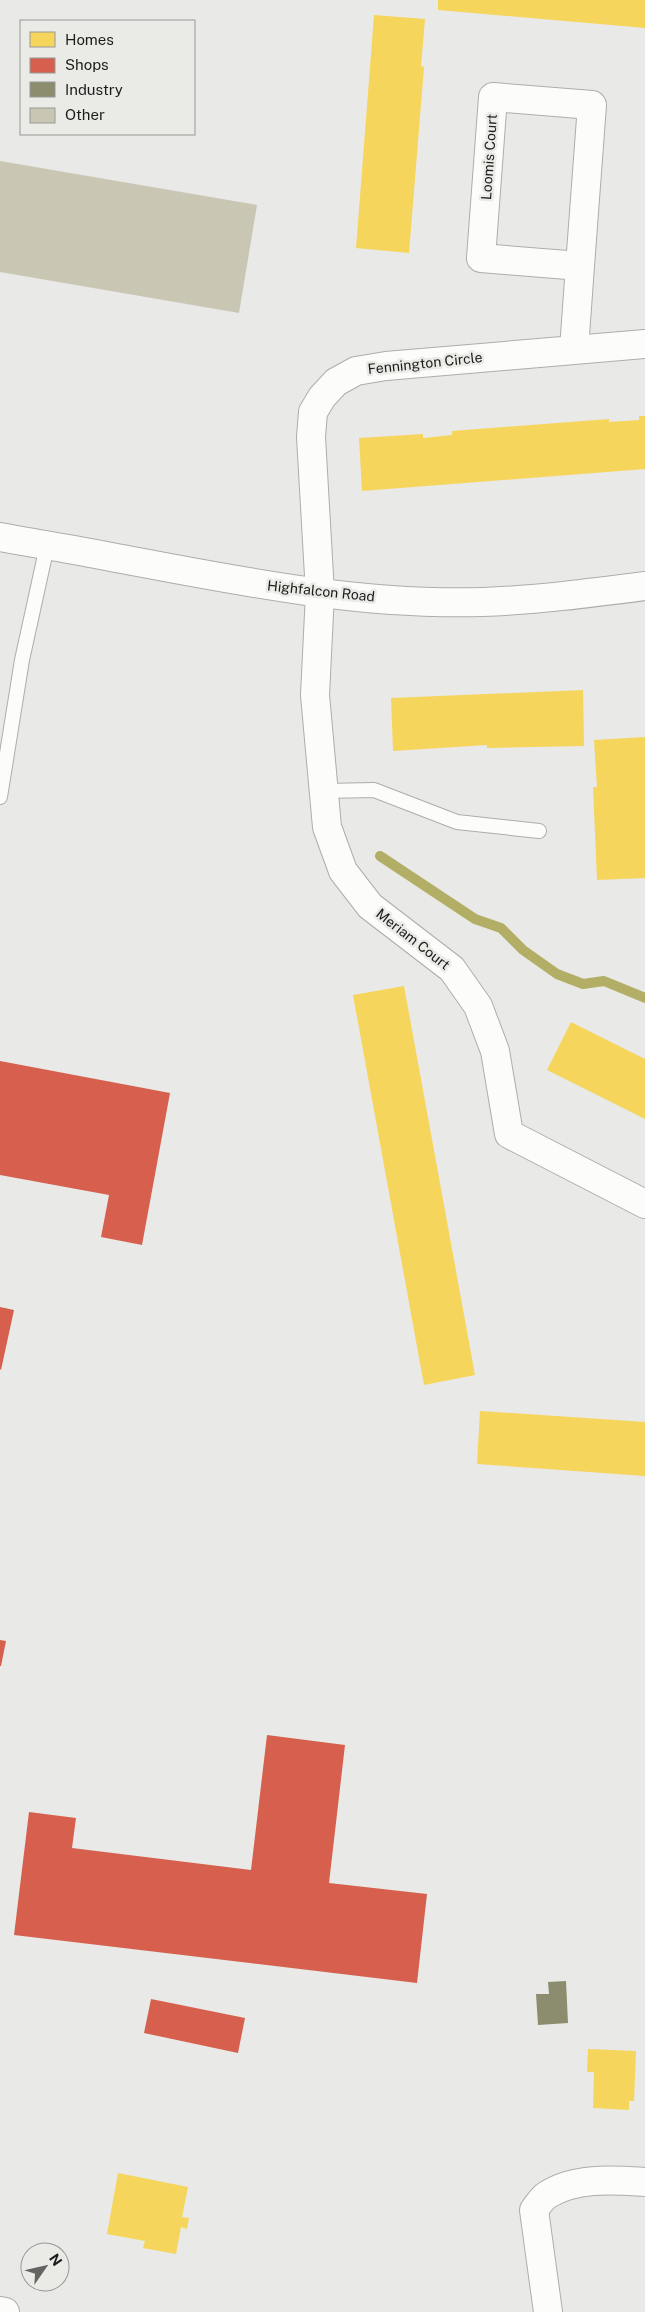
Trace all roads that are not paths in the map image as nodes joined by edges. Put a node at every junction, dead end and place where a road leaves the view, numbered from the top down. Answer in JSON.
{"nodes":[{"id":1,"x":580,"y":266,"type":"junction"},
{"id":2,"x":645,"y":344,"type":"edge"},
{"id":3,"x":574,"y":349,"type":"junction"},
{"id":4,"x":0,"y":537,"type":"edge"},
{"id":5,"x":48,"y":546,"type":"junction"},
{"id":6,"x":645,"y":586,"type":"edge"},
{"id":7,"x":320,"y":593,"type":"junction"},
{"id":8,"x":324,"y":792,"type":"junction"},
{"id":9,"x":0,"y":797,"type":"edge"},
{"id":10,"x":539,"y":831,"type":"dead end"},
{"id":11,"x":645,"y":1204,"type":"edge"},
{"id":12,"x":645,"y":2182,"type":"edge"},
{"id":13,"x":0,"y":2311,"type":"edge"},
{"id":14,"x":5,"y":2312,"type":"edge"},
{"id":15,"x":548,"y":2312,"type":"edge"}],
"edges":[{"from":1,"to":1,"type":"street","name":"Loomis Court"},
{"from":1,"to":3,"type":"street","name":"Loomis Court"},
{"from":2,"to":3,"type":"street","name":"Fennington Circle"},
{"from":3,"to":7,"type":"street","name":"Fennington Circle"},
{"from":4,"to":5,"type":"street","name":"Highfalcon Road"},
{"from":5,"to":7,"type":"street","name":"Highfalcon Road"},
{"from":5,"to":9,"type":"lane"},
{"from":6,"to":7,"type":"street","name":"Highfalcon Road"},
{"from":7,"to":8,"type":"street","name":"Meriam Court"},
{"from":8,"to":10,"type":"lane"},
{"from":8,"to":11,"type":"street","name":"Meriam Court"},
{"from":12,"to":15,"type":"street"},
{"from":13,"to":14,"type":"street"}]}
